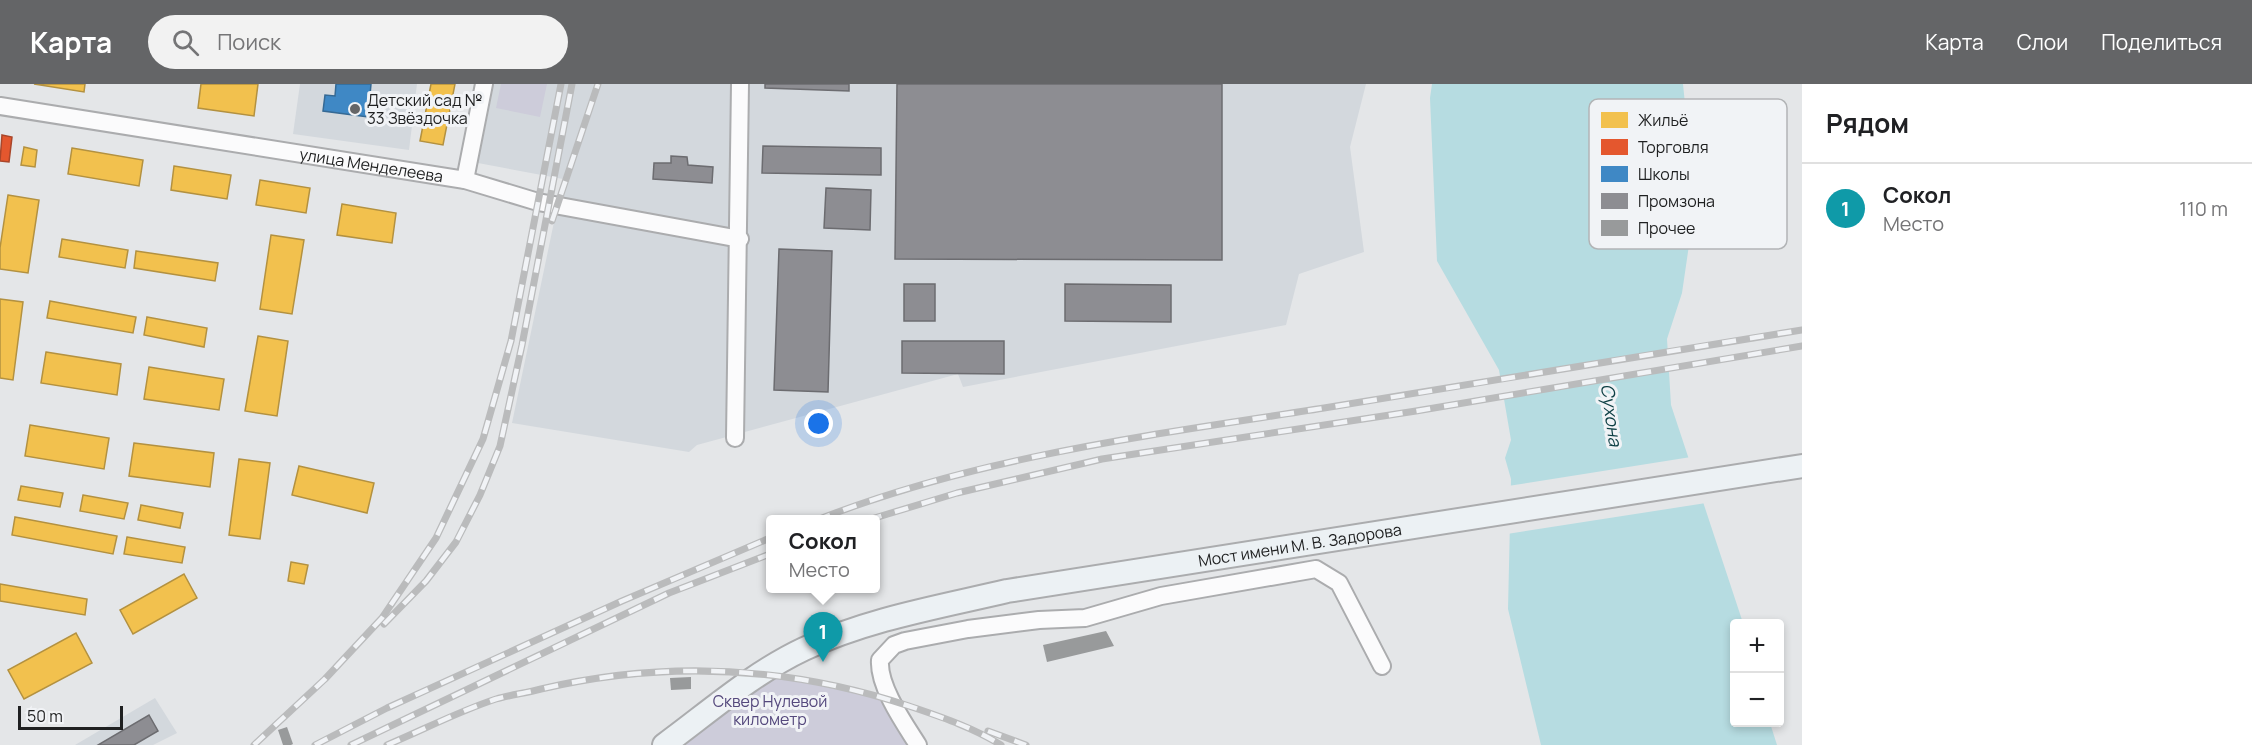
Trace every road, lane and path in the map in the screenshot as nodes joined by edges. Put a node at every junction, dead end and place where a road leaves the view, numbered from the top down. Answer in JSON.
{"nodes":[{"id":1,"x":484,"y":84,"type":"edge"},
{"id":2,"x":740,"y":84,"type":"edge"},
{"id":3,"x":0,"y":106,"type":"edge"},
{"id":4,"x":465,"y":180,"type":"junction"},
{"id":5,"x":740,"y":239,"type":"junction"},
{"id":6,"x":735,"y":438,"type":"dead end"},
{"id":7,"x":1802,"y":466,"type":"edge"},
{"id":8,"x":1382,"y":666,"type":"dead end"},
{"id":9,"x":664,"y":745,"type":"edge"},
{"id":10,"x":918,"y":745,"type":"edge"}],
"edges":[{"from":1,"to":4,"type":"street"},
{"from":2,"to":5,"type":"street"},
{"from":3,"to":4,"type":"street","name":"улица Менделеева"},
{"from":4,"to":5,"type":"street","name":"улица Менделеева"},
{"from":5,"to":6,"type":"street"},
{"from":7,"to":9,"type":"main road","name":"Мост имени М. В. Задорова"},
{"from":8,"to":10,"type":"street"}]}
